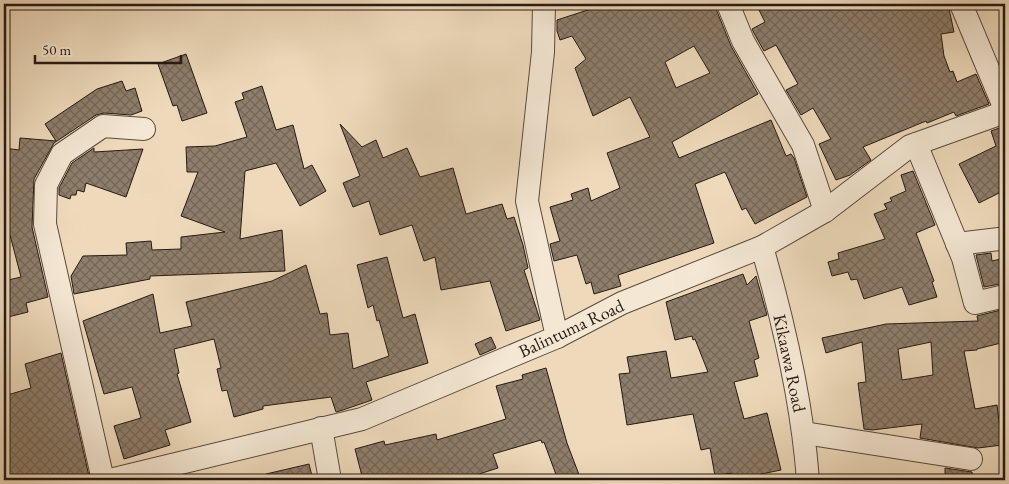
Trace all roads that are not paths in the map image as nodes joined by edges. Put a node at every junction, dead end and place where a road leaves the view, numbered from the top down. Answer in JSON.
{"nodes":[{"id":1,"x":544,"y":4,"type":"edge"},
{"id":2,"x":728,"y":4,"type":"edge"},
{"id":3,"x":961,"y":4,"type":"edge"},
{"id":4,"x":1005,"y":110,"type":"edge"},
{"id":5,"x":144,"y":129,"type":"dead end"},
{"id":6,"x":916,"y":144,"type":"junction"},
{"id":7,"x":825,"y":211,"type":"junction"},
{"id":8,"x":999,"y":239,"type":"dead end"},
{"id":9,"x":957,"y":244,"type":"junction"},
{"id":10,"x":762,"y":247,"type":"junction"},
{"id":11,"x":1005,"y":296,"type":"edge"},
{"id":12,"x":557,"y":337,"type":"junction"},
{"id":13,"x":321,"y":428,"type":"junction"},
{"id":14,"x":804,"y":433,"type":"junction"},
{"id":15,"x":971,"y":459,"type":"dead end"},
{"id":16,"x":103,"y":480,"type":"edge"},
{"id":17,"x":110,"y":480,"type":"edge"},
{"id":18,"x":330,"y":480,"type":"edge"},
{"id":19,"x":808,"y":480,"type":"edge"}],
"edges":[{"from":1,"to":12,"type":"street"},
{"from":2,"to":7,"type":"street"},
{"from":3,"to":4,"type":"street"},
{"from":4,"to":6,"type":"street","name":"Balintuma Road"},
{"from":5,"to":16,"type":"street"},
{"from":6,"to":7,"type":"street","name":"Balintuma Road"},
{"from":6,"to":9,"type":"street"},
{"from":7,"to":10,"type":"street","name":"Balintuma Road"},
{"from":8,"to":9,"type":"street"},
{"from":9,"to":11,"type":"street"},
{"from":10,"to":12,"type":"street","name":"Balintuma Road"},
{"from":10,"to":14,"type":"street","name":"Kikaawa Road"},
{"from":12,"to":13,"type":"street","name":"Balintuma Road"},
{"from":13,"to":17,"type":"street","name":"Balintuma Road"},
{"from":13,"to":18,"type":"street"},
{"from":14,"to":15,"type":"street"},
{"from":14,"to":19,"type":"street","name":"Kikaawa Road"}]}
